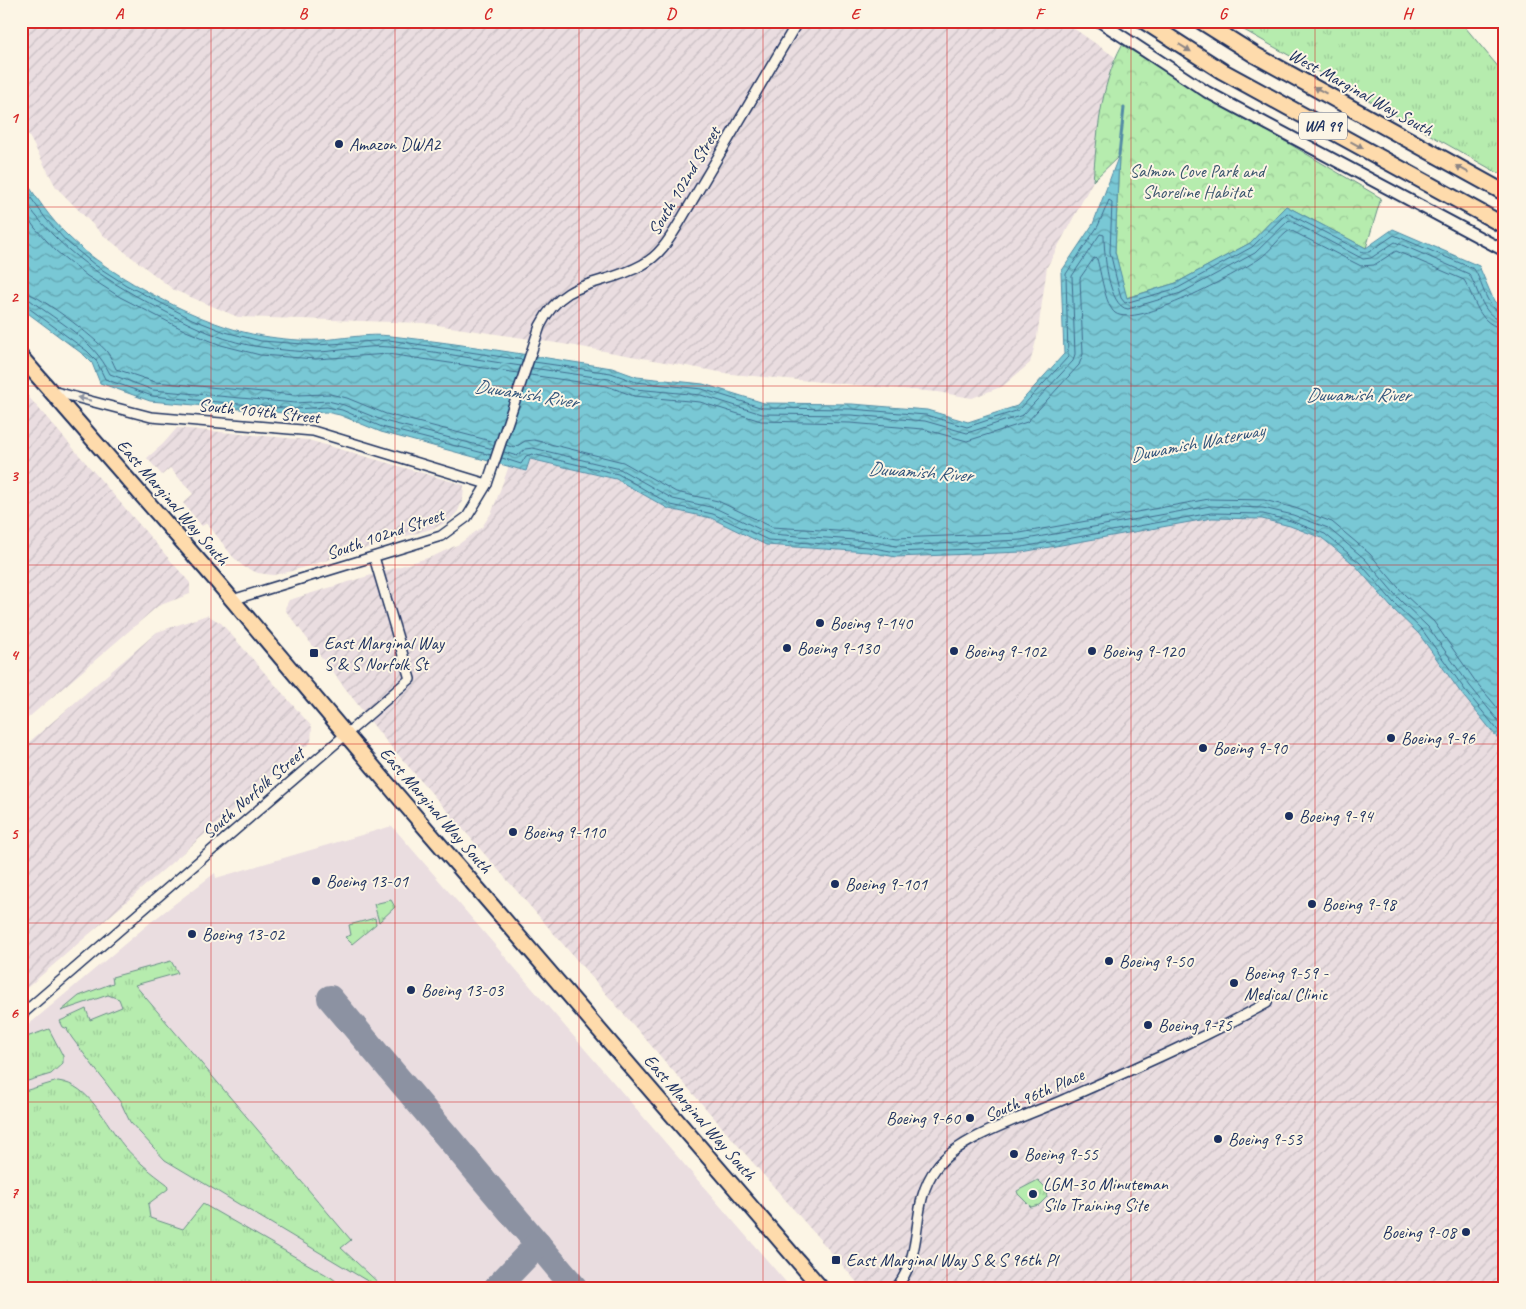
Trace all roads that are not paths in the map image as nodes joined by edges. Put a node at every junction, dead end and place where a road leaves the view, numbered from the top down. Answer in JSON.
{"nodes":[{"id":1,"x":798,"y":21,"type":"edge"},
{"id":2,"x":1099,"y":21,"type":"edge"},
{"id":3,"x":1144,"y":21,"type":"edge"},
{"id":4,"x":1201,"y":21,"type":"edge"},
{"id":5,"x":1505,"y":193,"type":"edge"},
{"id":6,"x":1505,"y":226,"type":"edge"},
{"id":7,"x":1505,"y":251,"type":"edge"},
{"id":8,"x":21,"y":357,"type":"edge"},
{"id":9,"x":52,"y":391,"type":"junction"},
{"id":10,"x":488,"y":484,"type":"junction"},
{"id":11,"x":374,"y":557,"type":"junction"},
{"id":12,"x":232,"y":600,"type":"junction"},
{"id":13,"x":345,"y":734,"type":"junction"},
{"id":14,"x":1267,"y":1003,"type":"dead end"},
{"id":15,"x":21,"y":1015,"type":"edge"},
{"id":16,"x":822,"y":1288,"type":"edge"},
{"id":17,"x":896,"y":1288,"type":"edge"}],
"edges":[{"from":1,"to":10,"type":"street","name":"South 102nd Street"},
{"from":2,"to":7,"type":"street"},
{"from":3,"to":6,"type":"highway","number":"WA 99","one_way":true},
{"from":5,"to":4,"type":"highway","name":"West Marginal Way South","number":"WA 99","one_way":true},
{"from":8,"to":9,"type":"main road","name":"East Marginal Way South"},
{"from":10,"to":9,"type":"street","name":"South 104th Street","one_way":true},
{"from":9,"to":12,"type":"main road","name":"East Marginal Way South"},
{"from":10,"to":11,"type":"street","name":"South 102nd Street"},
{"from":11,"to":12,"type":"street","name":"South 102nd Street"},
{"from":11,"to":13,"type":"street","name":"South Norfolk Street"},
{"from":12,"to":13,"type":"main road","name":"East Marginal Way South"},
{"from":13,"to":15,"type":"street","name":"South Norfolk Street"},
{"from":13,"to":16,"type":"main road","name":"East Marginal Way South"},
{"from":14,"to":17,"type":"street","name":"South 96th Place"}]}
